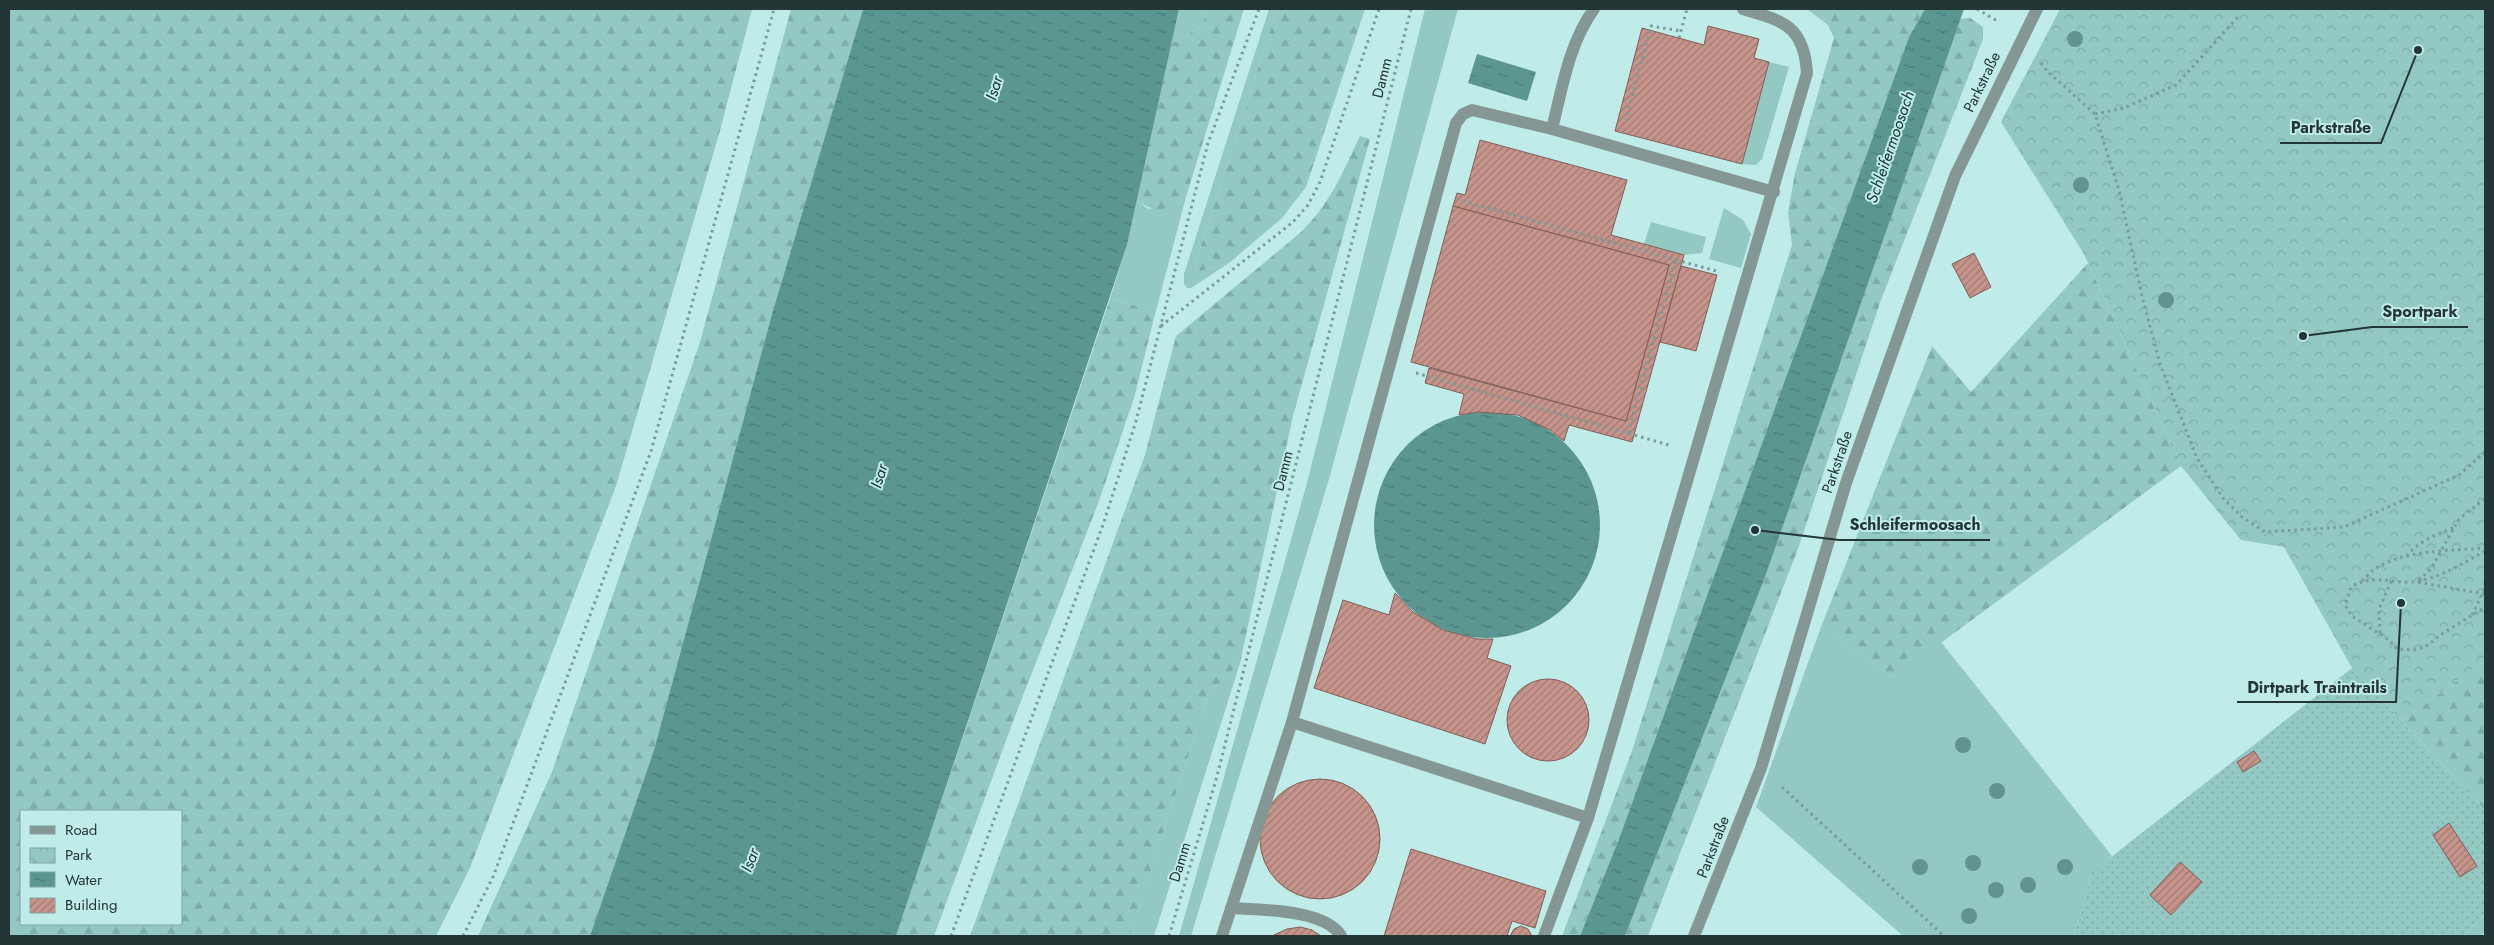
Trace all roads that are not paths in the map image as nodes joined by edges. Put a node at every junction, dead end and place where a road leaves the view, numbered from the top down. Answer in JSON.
{"nodes":[{"id":1,"x":1594,"y":9,"type":"edge"},
{"id":2,"x":1743,"y":9,"type":"edge"},
{"id":3,"x":2037,"y":9,"type":"edge"},
{"id":4,"x":1552,"y":129,"type":"junction"},
{"id":5,"x":1774,"y":192,"type":"junction"},
{"id":6,"x":1292,"y":722,"type":"junction"},
{"id":7,"x":1588,"y":818,"type":"junction"},
{"id":8,"x":1232,"y":908,"type":"junction"},
{"id":9,"x":1222,"y":936,"type":"edge"},
{"id":10,"x":1341,"y":936,"type":"edge"},
{"id":11,"x":1544,"y":936,"type":"edge"},
{"id":12,"x":1694,"y":936,"type":"edge"}],
"edges":[{"from":1,"to":4,"type":"street"},
{"from":2,"to":5,"type":"street"},
{"from":3,"to":12,"type":"street","name":"Parkstraße"},
{"from":4,"to":5,"type":"street"},
{"from":4,"to":6,"type":"street"},
{"from":5,"to":7,"type":"street"},
{"from":6,"to":7,"type":"street"},
{"from":6,"to":8,"type":"street"},
{"from":7,"to":11,"type":"street"},
{"from":8,"to":9,"type":"street"},
{"from":8,"to":10,"type":"street"}]}
